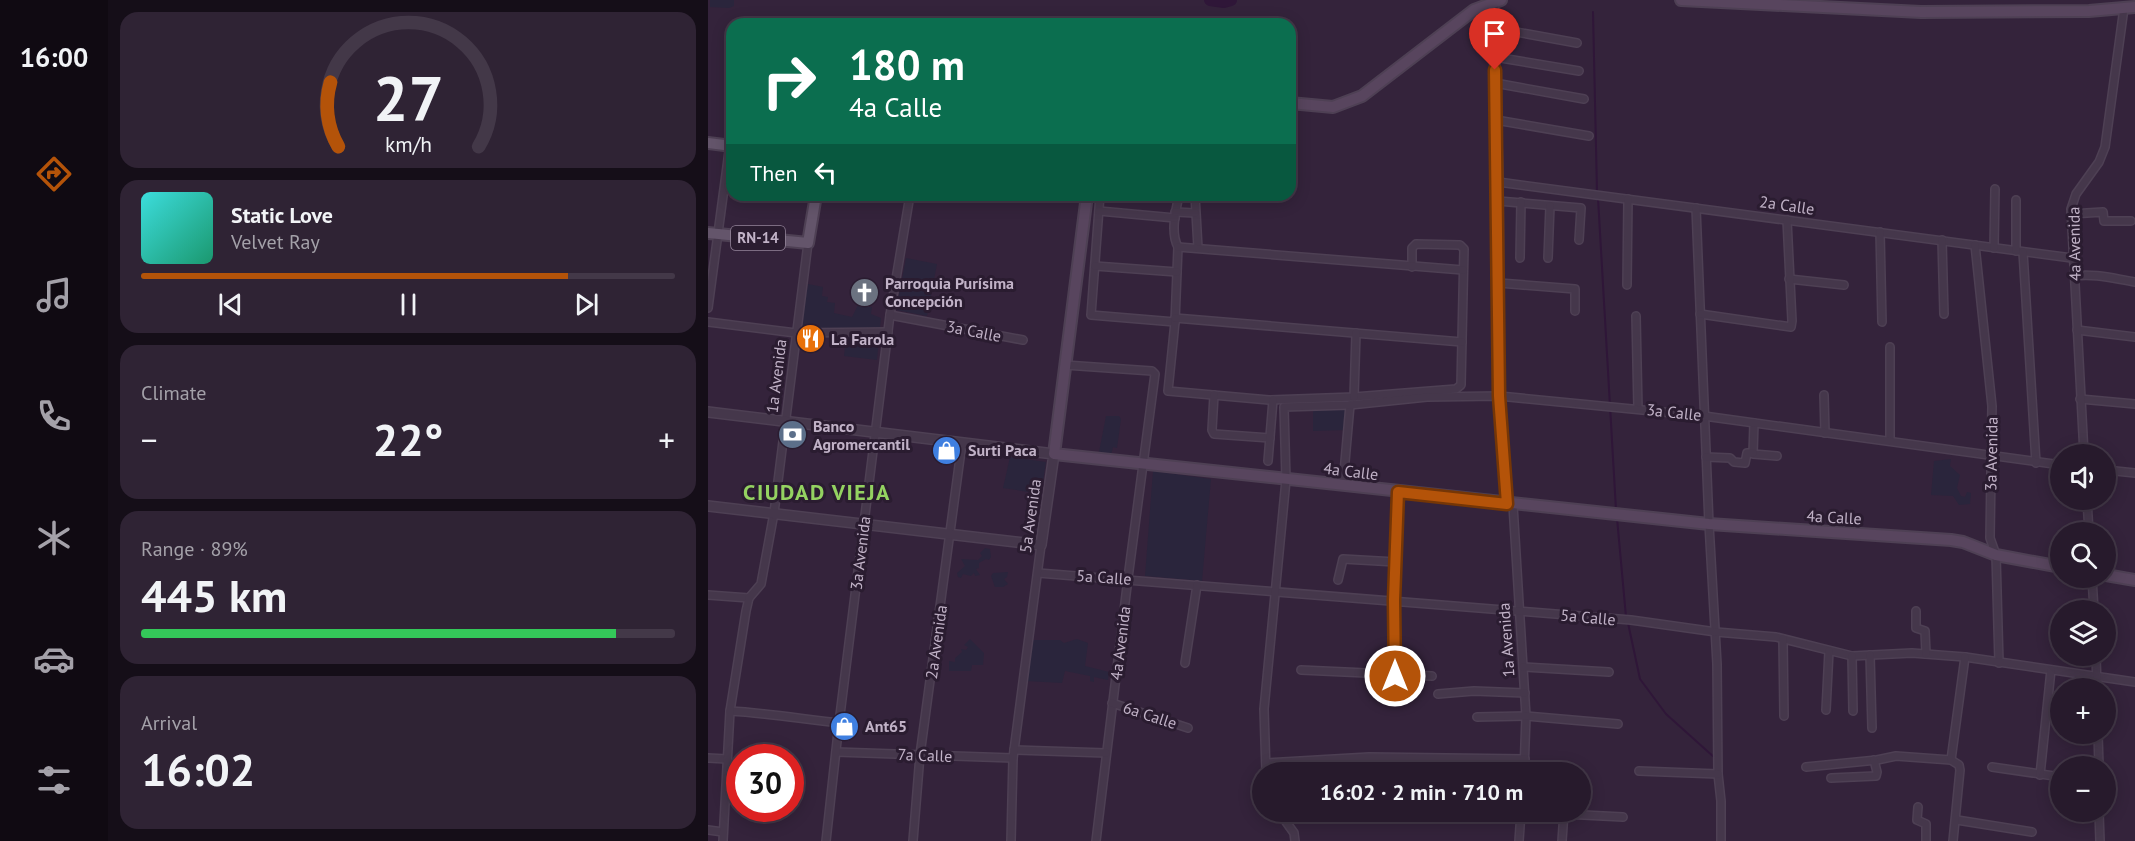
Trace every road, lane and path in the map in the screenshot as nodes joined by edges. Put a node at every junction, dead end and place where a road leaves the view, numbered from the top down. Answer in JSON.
{"nodes":[{"id":1,"x":1681,"y":0,"type":"edge"},
{"id":2,"x":1498,"y":1,"type":"edge"},
{"id":3,"x":2129,"y":7,"type":"edge"},
{"id":4,"x":1494,"y":28,"type":"junction"},
{"id":5,"x":1577,"y":43,"type":"dead end"},
{"id":6,"x":1495,"y":57,"type":"junction"},
{"id":7,"x":1579,"y":71,"type":"dead end"},
{"id":8,"x":1495,"y":82,"type":"junction"},
{"id":9,"x":1584,"y":99,"type":"dead end"},
{"id":10,"x":1296,"y":104,"type":"edge"},
{"id":11,"x":1496,"y":120,"type":"junction"},
{"id":12,"x":1589,"y":136,"type":"dead end"},
{"id":13,"x":708,"y":143,"type":"edge"},
{"id":14,"x":726,"y":145,"type":"edge"},
{"id":15,"x":726,"y":166,"type":"edge"},
{"id":16,"x":1498,"y":182,"type":"junction"},
{"id":17,"x":1995,"y":189,"type":"dead end"},
{"id":18,"x":1628,"y":199,"type":"junction"},
{"id":19,"x":2016,"y":200,"type":"dead end"},
{"id":20,"x":815,"y":201,"type":"edge"},
{"id":21,"x":909,"y":201,"type":"edge"},
{"id":22,"x":1085,"y":201,"type":"edge"},
{"id":23,"x":1100,"y":201,"type":"edge"},
{"id":24,"x":1178,"y":201,"type":"edge"},
{"id":25,"x":1195,"y":201,"type":"edge"},
{"id":26,"x":1498,"y":201,"type":"junction"},
{"id":27,"x":1521,"y":202,"type":"junction"},
{"id":28,"x":1550,"y":206,"type":"junction"},
{"id":29,"x":1696,"y":208,"type":"junction"},
{"id":30,"x":1099,"y":211,"type":"junction"},
{"id":31,"x":1195,"y":213,"type":"junction"},
{"id":32,"x":2071,"y":214,"type":"junction"},
{"id":33,"x":1175,"y":215,"type":"junction"},
{"id":34,"x":1787,"y":220,"type":"junction"},
{"id":35,"x":2131,"y":221,"type":"dead end"},
{"id":36,"x":1880,"y":232,"type":"junction"},
{"id":37,"x":713,"y":233,"type":"edge"},
{"id":38,"x":1579,"y":240,"type":"dead end"},
{"id":39,"x":1942,"y":240,"type":"junction"},
{"id":40,"x":808,"y":243,"type":"junction"},
{"id":41,"x":1975,"y":245,"type":"junction"},
{"id":42,"x":1178,"y":247,"type":"junction"},
{"id":43,"x":1198,"y":248,"type":"junction"},
{"id":44,"x":1994,"y":248,"type":"junction"},
{"id":45,"x":2019,"y":251,"type":"junction"},
{"id":46,"x":1520,"y":258,"type":"dead end"},
{"id":47,"x":1548,"y":258,"type":"dead end"},
{"id":48,"x":2072,"y":258,"type":"junction"},
{"id":49,"x":1095,"y":266,"type":"junction"},
{"id":50,"x":1412,"y":267,"type":"junction"},
{"id":51,"x":1463,"y":270,"type":"junction"},
{"id":52,"x":1177,"y":272,"type":"junction"},
{"id":53,"x":2074,"y":276,"type":"junction"},
{"id":54,"x":1789,"y":279,"type":"junction"},
{"id":55,"x":2135,"y":282,"type":"edge"},
{"id":56,"x":1498,"y":283,"type":"junction"},
{"id":57,"x":1628,"y":285,"type":"dead end"},
{"id":58,"x":1844,"y":285,"type":"dead end"},
{"id":59,"x":708,"y":308,"type":"edge"},
{"id":60,"x":1575,"y":311,"type":"dead end"},
{"id":61,"x":1700,"y":314,"type":"junction"},
{"id":62,"x":1944,"y":314,"type":"dead end"},
{"id":63,"x":890,"y":315,"type":"junction"},
{"id":64,"x":1636,"y":316,"type":"dead end"},
{"id":65,"x":1175,"y":320,"type":"junction"},
{"id":66,"x":708,"y":322,"type":"edge"},
{"id":67,"x":1882,"y":322,"type":"dead end"},
{"id":68,"x":2077,"y":330,"type":"junction"},
{"id":69,"x":888,"y":332,"type":"junction"},
{"id":70,"x":796,"y":333,"type":"junction"},
{"id":71,"x":1356,"y":333,"type":"junction"},
{"id":72,"x":2135,"y":337,"type":"edge"},
{"id":73,"x":1023,"y":340,"type":"dead end"},
{"id":74,"x":1462,"y":342,"type":"junction"},
{"id":75,"x":1890,"y":347,"type":"dead end"},
{"id":76,"x":1065,"y":365,"type":"junction"},
{"id":77,"x":1214,"y":395,"type":"junction"},
{"id":78,"x":1824,"y":395,"type":"dead end"},
{"id":79,"x":1499,"y":396,"type":"junction"},
{"id":80,"x":1354,"y":397,"type":"junction"},
{"id":81,"x":2080,"y":399,"type":"junction"},
{"id":82,"x":1273,"y":400,"type":"junction"},
{"id":83,"x":2135,"y":404,"type":"edge"},
{"id":84,"x":1350,"y":405,"type":"junction"},
{"id":85,"x":1638,"y":409,"type":"junction"},
{"id":86,"x":708,"y":412,"type":"edge"},
{"id":87,"x":1704,"y":416,"type":"junction"},
{"id":88,"x":786,"y":420,"type":"junction"},
{"id":89,"x":1754,"y":423,"type":"junction"},
{"id":90,"x":877,"y":431,"type":"junction"},
{"id":91,"x":1825,"y":433,"type":"junction"},
{"id":92,"x":1269,"y":438,"type":"junction"},
{"id":93,"x":1890,"y":441,"type":"junction"},
{"id":94,"x":962,"y":443,"type":"junction"},
{"id":95,"x":2083,"y":444,"type":"edge"},
{"id":96,"x":1753,"y":453,"type":"junction"},
{"id":97,"x":1054,"y":454,"type":"junction"},
{"id":98,"x":1777,"y":456,"type":"dead end"},
{"id":99,"x":1990,"y":456,"type":"junction"},
{"id":100,"x":1706,"y":457,"type":"junction"},
{"id":101,"x":1268,"y":461,"type":"dead end"},
{"id":102,"x":2036,"y":463,"type":"junction"},
{"id":103,"x":1144,"y":464,"type":"junction"},
{"id":104,"x":2050,"y":464,"type":"edge"},
{"id":105,"x":2116,"y":471,"type":"edge"},
{"id":106,"x":2135,"y":473,"type":"edge"},
{"id":107,"x":1286,"y":480,"type":"junction"},
{"id":108,"x":1343,"y":484,"type":"junction"},
{"id":109,"x":1398,"y":492,"type":"junction"},
{"id":110,"x":1510,"y":504,"type":"junction"},
{"id":111,"x":708,"y":506,"type":"edge"},
{"id":112,"x":774,"y":513,"type":"junction"},
{"id":113,"x":863,"y":524,"type":"junction"},
{"id":114,"x":1709,"y":524,"type":"junction"},
{"id":115,"x":951,"y":534,"type":"junction"},
{"id":116,"x":1041,"y":545,"type":"junction"},
{"id":117,"x":1996,"y":555,"type":"junction"},
{"id":118,"x":1396,"y":562,"type":"junction"},
{"id":119,"x":2050,"y":565,"type":"edge"},
{"id":120,"x":1038,"y":573,"type":"junction"},
{"id":121,"x":2116,"y":577,"type":"edge"},
{"id":122,"x":1128,"y":578,"type":"junction"},
{"id":123,"x":1338,"y":580,"type":"dead end"},
{"id":124,"x":2135,"y":580,"type":"edge"},
{"id":125,"x":1197,"y":585,"type":"junction"},
{"id":126,"x":1275,"y":591,"type":"junction"},
{"id":127,"x":708,"y":595,"type":"edge"},
{"id":128,"x":749,"y":598,"type":"junction"},
{"id":129,"x":1394,"y":600,"type":"junction"},
{"id":130,"x":1519,"y":611,"type":"junction"},
{"id":131,"x":1916,"y":611,"type":"dead end"},
{"id":132,"x":1716,"y":632,"type":"junction"},
{"id":133,"x":1784,"y":639,"type":"junction"},
{"id":134,"x":1829,"y":651,"type":"junction"},
{"id":135,"x":1926,"y":654,"type":"junction"},
{"id":136,"x":1870,"y":655,"type":"junction"},
{"id":137,"x":1852,"y":656,"type":"junction"},
{"id":138,"x":1965,"y":657,"type":"junction"},
{"id":139,"x":1185,"y":663,"type":"dead end"},
{"id":140,"x":1999,"y":663,"type":"junction"},
{"id":141,"x":2096,"y":666,"type":"edge"},
{"id":142,"x":1523,"y":667,"type":"junction"},
{"id":143,"x":1301,"y":670,"type":"dead end"},
{"id":144,"x":2051,"y":670,"type":"junction"},
{"id":145,"x":1609,"y":672,"type":"dead end"},
{"id":146,"x":1395,"y":676,"type":"junction"},
{"id":147,"x":1432,"y":676,"type":"dead end"},
{"id":148,"x":2097,"y":677,"type":"junction"},
{"id":149,"x":2135,"y":682,"type":"edge"},
{"id":150,"x":1525,"y":693,"type":"junction"},
{"id":151,"x":1438,"y":694,"type":"dead end"},
{"id":152,"x":1112,"y":703,"type":"junction"},
{"id":153,"x":1826,"y":710,"type":"dead end"},
{"id":154,"x":730,"y":711,"type":"junction"},
{"id":155,"x":1853,"y":711,"type":"dead end"},
{"id":156,"x":1526,"y":716,"type":"junction"},
{"id":157,"x":1784,"y":716,"type":"dead end"},
{"id":158,"x":1477,"y":717,"type":"dead end"},
{"id":159,"x":839,"y":723,"type":"junction"},
{"id":160,"x":1618,"y":724,"type":"dead end"},
{"id":161,"x":1188,"y":728,"type":"dead end"},
{"id":162,"x":1872,"y":728,"type":"dead end"},
{"id":163,"x":728,"y":744,"type":"edge"},
{"id":164,"x":836,"y":752,"type":"junction"},
{"id":165,"x":1106,"y":753,"type":"junction"},
{"id":166,"x":920,"y":754,"type":"junction"},
{"id":167,"x":1014,"y":754,"type":"junction"},
{"id":168,"x":708,"y":758,"type":"edge"},
{"id":169,"x":726,"y":759,"type":"edge"},
{"id":170,"x":1525,"y":759,"type":"junction"},
{"id":171,"x":1874,"y":760,"type":"junction"},
{"id":172,"x":1951,"y":760,"type":"junction"},
{"id":173,"x":1266,"y":762,"type":"edge"},
{"id":174,"x":1295,"y":762,"type":"edge"},
{"id":175,"x":1525,"y":762,"type":"edge"},
{"id":176,"x":1992,"y":766,"type":"dead end"},
{"id":177,"x":1806,"y":767,"type":"dead end"},
{"id":178,"x":1640,"y":771,"type":"dead end"},
{"id":179,"x":1718,"y":774,"type":"junction"},
{"id":180,"x":2040,"y":775,"type":"junction"},
{"id":181,"x":2050,"y":776,"type":"edge"},
{"id":182,"x":726,"y":777,"type":"edge"},
{"id":183,"x":1831,"y":778,"type":"dead end"},
{"id":184,"x":1918,"y":807,"type":"dead end"},
{"id":185,"x":1591,"y":815,"type":"edge"},
{"id":186,"x":1623,"y":817,"type":"dead end"},
{"id":187,"x":1957,"y":820,"type":"junction"},
{"id":188,"x":1286,"y":822,"type":"edge"},
{"id":189,"x":1520,"y":822,"type":"edge"},
{"id":190,"x":1563,"y":822,"type":"edge"},
{"id":191,"x":2099,"y":822,"type":"edge"},
{"id":192,"x":708,"y":830,"type":"edge"},
{"id":193,"x":723,"y":832,"type":"junction"},
{"id":194,"x":2032,"y":832,"type":"dead end"},
{"id":195,"x":723,"y":841,"type":"edge"},
{"id":196,"x":826,"y":841,"type":"edge"},
{"id":197,"x":913,"y":841,"type":"edge"},
{"id":198,"x":1011,"y":841,"type":"edge"},
{"id":199,"x":1096,"y":841,"type":"edge"},
{"id":200,"x":1295,"y":841,"type":"edge"},
{"id":201,"x":1519,"y":841,"type":"edge"},
{"id":202,"x":1562,"y":841,"type":"edge"},
{"id":203,"x":1721,"y":841,"type":"edge"},
{"id":204,"x":1926,"y":841,"type":"edge"},
{"id":205,"x":1953,"y":841,"type":"edge"},
{"id":206,"x":2100,"y":841,"type":"edge"}],
"edges":[{"from":1,"to":3,"type":"main road"},
{"from":2,"to":4,"type":"street","name":"1a Avenida"},
{"from":2,"to":10,"type":"main road"},
{"from":3,"to":32,"type":"street","name":"4a Avenida"},
{"from":4,"to":5,"type":"street"},
{"from":4,"to":6,"type":"street","name":"1a Avenida"},
{"from":6,"to":7,"type":"street"},
{"from":6,"to":8,"type":"street","name":"1a Avenida"},
{"from":8,"to":9,"type":"street"},
{"from":8,"to":11,"type":"street","name":"1a Avenida"},
{"from":11,"to":12,"type":"street"},
{"from":11,"to":16,"type":"street","name":"1a Avenida"},
{"from":13,"to":14,"type":"main road"},
{"from":15,"to":37,"type":"street"},
{"from":16,"to":18,"type":"street","name":"2a Calle"},
{"from":16,"to":26,"type":"street","name":"1a Avenida"},
{"from":17,"to":44,"type":"street"},
{"from":18,"to":29,"type":"street","name":"2a Calle"},
{"from":18,"to":57,"type":"street"},
{"from":19,"to":45,"type":"street"},
{"from":20,"to":40,"type":"main road","name":"1a Avenida","number":"RN-14"},
{"from":21,"to":63,"type":"street","name":"3a Avenida"},
{"from":22,"to":76,"type":"main road","name":"5a Avenida"},
{"from":23,"to":30,"type":"street"},
{"from":24,"to":33,"type":"street"},
{"from":25,"to":31,"type":"street"},
{"from":26,"to":27,"type":"street"},
{"from":26,"to":56,"type":"street","name":"1a Avenida"},
{"from":27,"to":28,"type":"street"},
{"from":27,"to":46,"type":"street"},
{"from":28,"to":38,"type":"street"},
{"from":28,"to":47,"type":"street"},
{"from":29,"to":34,"type":"street","name":"2a Calle"},
{"from":29,"to":61,"type":"street"},
{"from":30,"to":33,"type":"street"},
{"from":30,"to":49,"type":"street"},
{"from":31,"to":33,"type":"street"},
{"from":31,"to":43,"type":"street"},
{"from":32,"to":35,"type":"street"},
{"from":32,"to":48,"type":"street","name":"4a Avenida"},
{"from":33,"to":42,"type":"street"},
{"from":34,"to":36,"type":"street","name":"2a Calle"},
{"from":34,"to":54,"type":"street"},
{"from":36,"to":39,"type":"street","name":"2a Calle"},
{"from":36,"to":67,"type":"street"},
{"from":37,"to":40,"type":"main road","number":"RN-14"},
{"from":37,"to":59,"type":"street"},
{"from":39,"to":41,"type":"street","name":"2a Calle"},
{"from":39,"to":62,"type":"street"},
{"from":40,"to":70,"type":"street","name":"1a Avenida"},
{"from":41,"to":44,"type":"street","name":"2a Calle"},
{"from":41,"to":99,"type":"street","name":"3a Avenida"},
{"from":42,"to":43,"type":"street"},
{"from":42,"to":52,"type":"street"},
{"from":43,"to":50,"type":"street"},
{"from":44,"to":45,"type":"street","name":"2a Calle"},
{"from":45,"to":48,"type":"street","name":"2a Calle"},
{"from":45,"to":102,"type":"street"},
{"from":48,"to":53,"type":"street","name":"4a Avenida"},
{"from":49,"to":52,"type":"street"},
{"from":49,"to":65,"type":"street"},
{"from":50,"to":51,"type":"street"},
{"from":50,"to":51,"type":"street"},
{"from":51,"to":74,"type":"street"},
{"from":52,"to":65,"type":"street"},
{"from":53,"to":55,"type":"street"},
{"from":53,"to":68,"type":"street","name":"4a Avenida"},
{"from":54,"to":58,"type":"street"},
{"from":54,"to":61,"type":"street"},
{"from":56,"to":60,"type":"street"},
{"from":56,"to":79,"type":"street","name":"1a Avenida"},
{"from":61,"to":87,"type":"street"},
{"from":63,"to":69,"type":"street","name":"3a Avenida"},
{"from":63,"to":73,"type":"street","name":"3a Calle"},
{"from":64,"to":85,"type":"street"},
{"from":65,"to":71,"type":"street"},
{"from":65,"to":77,"type":"street"},
{"from":66,"to":70,"type":"street"},
{"from":68,"to":72,"type":"street"},
{"from":68,"to":81,"type":"street","name":"4a Avenida"},
{"from":69,"to":70,"type":"street"},
{"from":69,"to":90,"type":"street","name":"3a Avenida"},
{"from":70,"to":88,"type":"street","name":"1a Avenida"},
{"from":71,"to":74,"type":"street"},
{"from":71,"to":80,"type":"street"},
{"from":74,"to":80,"type":"street"},
{"from":75,"to":93,"type":"street"},
{"from":76,"to":97,"type":"main road","name":"5a Avenida"},
{"from":76,"to":103,"type":"street","name":"4a Avenida"},
{"from":77,"to":82,"type":"street"},
{"from":77,"to":92,"type":"street"},
{"from":78,"to":91,"type":"street"},
{"from":79,"to":84,"type":"street","name":"3a Calle"},
{"from":79,"to":85,"type":"street","name":"3a Calle"},
{"from":79,"to":110,"type":"street","name":"1a Avenida"},
{"from":80,"to":82,"type":"street"},
{"from":81,"to":83,"type":"street"},
{"from":81,"to":95,"type":"street","name":"4a Avenida"},
{"from":82,"to":92,"type":"street"},
{"from":84,"to":107,"type":"street","name":"3a Calle"},
{"from":84,"to":108,"type":"street"},
{"from":85,"to":87,"type":"street","name":"3a Calle"},
{"from":86,"to":88,"type":"street","name":"4a Calle"},
{"from":87,"to":89,"type":"street","name":"3a Calle"},
{"from":87,"to":100,"type":"street"},
{"from":88,"to":90,"type":"street","name":"4a Calle"},
{"from":88,"to":112,"type":"street","name":"1a Avenida"},
{"from":89,"to":91,"type":"street","name":"3a Calle"},
{"from":89,"to":96,"type":"street"},
{"from":90,"to":94,"type":"street","name":"4a Calle"},
{"from":90,"to":113,"type":"street","name":"3a Avenida"},
{"from":91,"to":93,"type":"street","name":"3a Calle"},
{"from":92,"to":101,"type":"street"},
{"from":93,"to":99,"type":"street","name":"3a Calle"},
{"from":94,"to":97,"type":"street","name":"4a Calle"},
{"from":94,"to":115,"type":"street","name":"2a Avenida"},
{"from":96,"to":98,"type":"street"},
{"from":96,"to":100,"type":"street"},
{"from":97,"to":103,"type":"main road","name":"4a Calle"},
{"from":97,"to":116,"type":"street","name":"5a Avenida"},
{"from":99,"to":102,"type":"street","name":"3a Calle"},
{"from":99,"to":117,"type":"street","name":"3a Avenida"},
{"from":100,"to":114,"type":"street"},
{"from":102,"to":104,"type":"street","name":"3a Calle"},
{"from":103,"to":107,"type":"main road","name":"4a Calle"},
{"from":103,"to":122,"type":"street","name":"4a Avenida"},
{"from":105,"to":106,"type":"street"},
{"from":107,"to":108,"type":"main road","name":"4a Calle"},
{"from":107,"to":126,"type":"street"},
{"from":108,"to":109,"type":"main road","name":"4a Calle"},
{"from":109,"to":110,"type":"main road","name":"4a Calle"},
{"from":109,"to":118,"type":"street"},
{"from":110,"to":114,"type":"main road","name":"4a Calle"},
{"from":110,"to":130,"type":"street","name":"1a Avenida"},
{"from":111,"to":112,"type":"street"},
{"from":112,"to":113,"type":"street"},
{"from":112,"to":128,"type":"street","name":"1a Avenida"},
{"from":113,"to":115,"type":"street"},
{"from":113,"to":159,"type":"street","name":"3a Avenida"},
{"from":114,"to":117,"type":"main road","name":"4a Calle"},
{"from":114,"to":132,"type":"street"},
{"from":115,"to":116,"type":"street"},
{"from":115,"to":166,"type":"street","name":"2a Avenida"},
{"from":116,"to":120,"type":"street","name":"5a Avenida"},
{"from":117,"to":119,"type":"main road","name":"4a Calle"},
{"from":117,"to":140,"type":"street","name":"3a Avenida"},
{"from":118,"to":123,"type":"street"},
{"from":118,"to":129,"type":"street"},
{"from":120,"to":122,"type":"street","name":"5a Calle"},
{"from":120,"to":167,"type":"street","name":"5a Avenida"},
{"from":121,"to":124,"type":"main road"},
{"from":122,"to":125,"type":"street","name":"5a Calle"},
{"from":122,"to":152,"type":"street","name":"4a Avenida"},
{"from":125,"to":126,"type":"street","name":"5a Calle"},
{"from":125,"to":139,"type":"street"},
{"from":126,"to":129,"type":"street","name":"5a Calle"},
{"from":126,"to":173,"type":"street"},
{"from":127,"to":128,"type":"street"},
{"from":128,"to":154,"type":"street","name":"1a Avenida"},
{"from":129,"to":130,"type":"street","name":"5a Calle"},
{"from":129,"to":146,"type":"street"},
{"from":130,"to":132,"type":"street","name":"5a Calle"},
{"from":130,"to":142,"type":"street","name":"1a Avenida"},
{"from":131,"to":135,"type":"street"},
{"from":132,"to":133,"type":"street","name":"5a Calle"},
{"from":132,"to":179,"type":"street"},
{"from":133,"to":134,"type":"street","name":"5a Calle"},
{"from":133,"to":157,"type":"street"},
{"from":134,"to":137,"type":"street","name":"5a Calle"},
{"from":134,"to":153,"type":"street"},
{"from":135,"to":136,"type":"street","name":"5a Calle"},
{"from":135,"to":138,"type":"street","name":"5a Calle"},
{"from":136,"to":137,"type":"street","name":"5a Calle"},
{"from":136,"to":162,"type":"street"},
{"from":137,"to":155,"type":"street"},
{"from":138,"to":140,"type":"street","name":"5a Calle"},
{"from":138,"to":172,"type":"street"},
{"from":140,"to":144,"type":"street","name":"5a Calle"},
{"from":141,"to":148,"type":"street"},
{"from":142,"to":145,"type":"street"},
{"from":142,"to":150,"type":"street","name":"1a Avenida"},
{"from":143,"to":146,"type":"street"},
{"from":144,"to":148,"type":"street","name":"5a Calle"},
{"from":144,"to":180,"type":"street"},
{"from":146,"to":147,"type":"street"},
{"from":148,"to":149,"type":"street","name":"5a Calle"},
{"from":150,"to":151,"type":"street"},
{"from":150,"to":156,"type":"street","name":"1a Avenida"},
{"from":152,"to":161,"type":"street","name":"6a Calle"},
{"from":152,"to":165,"type":"street","name":"4a Avenida"},
{"from":154,"to":159,"type":"street"},
{"from":154,"to":163,"type":"street","name":"1a Avenida"},
{"from":156,"to":158,"type":"street"},
{"from":156,"to":160,"type":"street"},
{"from":156,"to":170,"type":"street","name":"1a Avenida"},
{"from":159,"to":164,"type":"street","name":"3a Avenida"},
{"from":164,"to":166,"type":"street","name":"7a Calle"},
{"from":164,"to":196,"type":"street","name":"3a Avenida"},
{"from":165,"to":167,"type":"street","name":"7a Calle"},
{"from":165,"to":199,"type":"street","name":"4a Avenida"},
{"from":166,"to":167,"type":"street","name":"7a Calle"},
{"from":166,"to":197,"type":"street","name":"2a Avenida"},
{"from":167,"to":198,"type":"street","name":"5a Avenida"},
{"from":168,"to":169,"type":"street"},
{"from":170,"to":174,"type":"street"},
{"from":170,"to":175,"type":"street","name":"1a Avenida"},
{"from":171,"to":172,"type":"street"},
{"from":171,"to":177,"type":"street"},
{"from":171,"to":183,"type":"street"},
{"from":172,"to":187,"type":"street"},
{"from":176,"to":180,"type":"street"},
{"from":178,"to":179,"type":"street"},
{"from":179,"to":203,"type":"street"},
{"from":180,"to":181,"type":"street"},
{"from":182,"to":193,"type":"street","name":"1a Avenida"},
{"from":184,"to":204,"type":"street"},
{"from":185,"to":186,"type":"street"},
{"from":187,"to":194,"type":"street"},
{"from":187,"to":205,"type":"street"},
{"from":188,"to":200,"type":"street"},
{"from":189,"to":201,"type":"street"},
{"from":190,"to":202,"type":"street"},
{"from":191,"to":206,"type":"street"},
{"from":192,"to":193,"type":"street"},
{"from":193,"to":195,"type":"street","name":"1a Avenida"}]}
